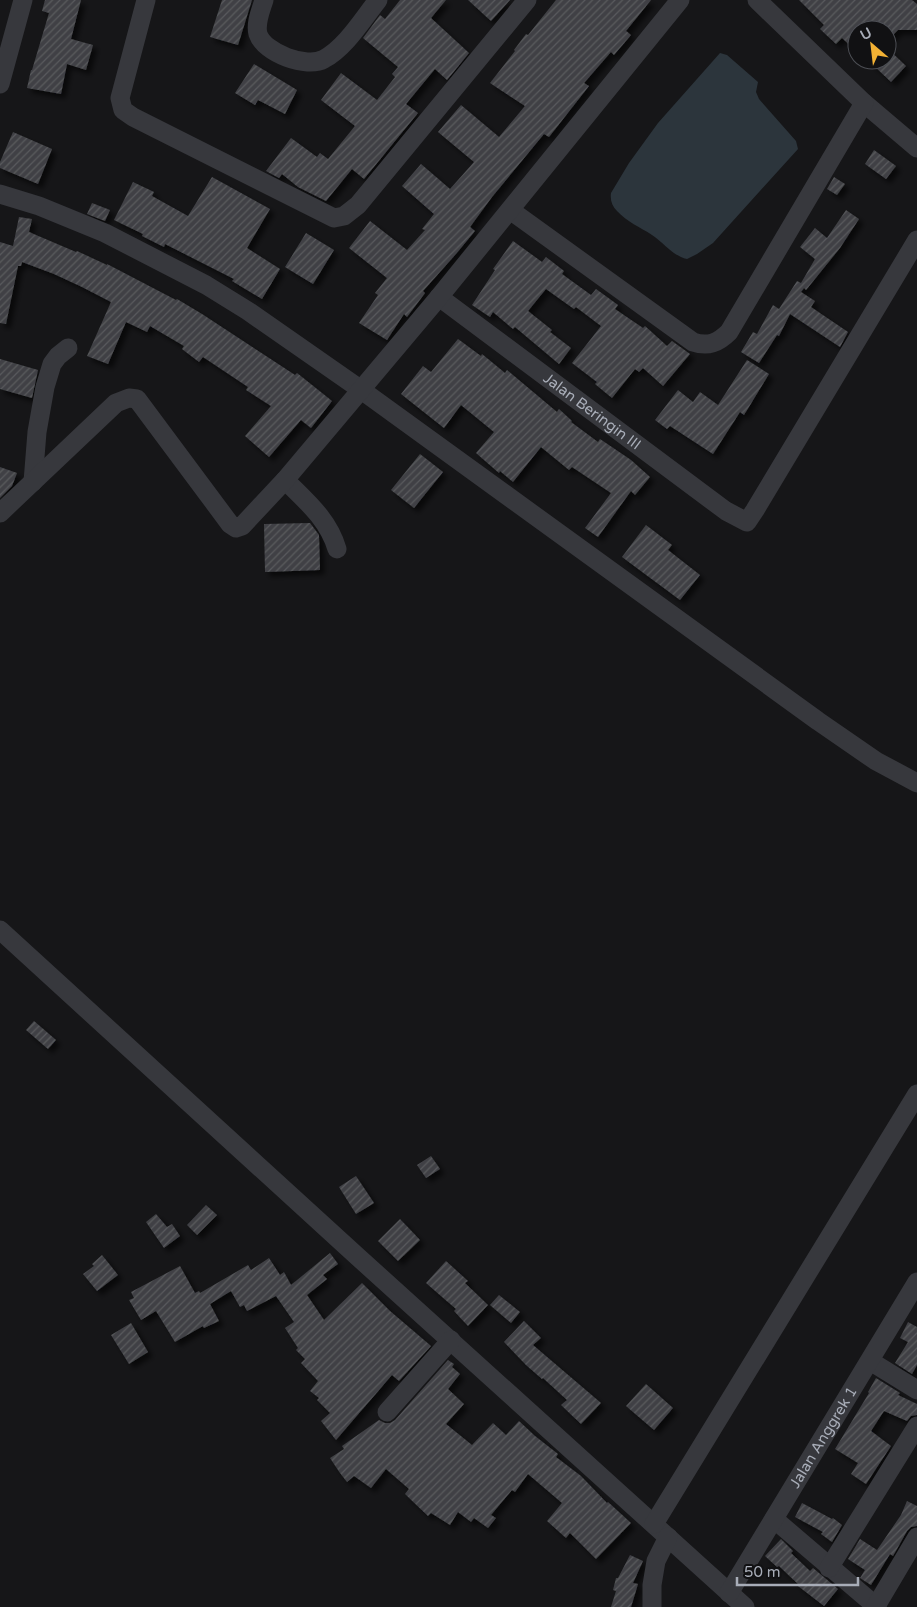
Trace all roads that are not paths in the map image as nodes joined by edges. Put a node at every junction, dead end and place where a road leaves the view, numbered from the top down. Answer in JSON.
{"nodes":[{"id":1,"x":22,"y":0,"type":"edge"},
{"id":2,"x":146,"y":0,"type":"edge"},
{"id":3,"x":264,"y":0,"type":"edge"},
{"id":4,"x":378,"y":0,"type":"edge"},
{"id":5,"x":527,"y":0,"type":"edge"},
{"id":6,"x":680,"y":0,"type":"edge"},
{"id":7,"x":757,"y":0,"type":"edge"},
{"id":8,"x":0,"y":84,"type":"edge"},
{"id":9,"x":864,"y":102,"type":"junction"},
{"id":10,"x":917,"y":148,"type":"edge"},
{"id":11,"x":0,"y":194,"type":"edge"},
{"id":12,"x":510,"y":210,"type":"junction"},
{"id":13,"x":917,"y":240,"type":"edge"},
{"id":14,"x":439,"y":297,"type":"junction"},
{"id":15,"x":68,"y":348,"type":"dead end"},
{"id":16,"x":360,"y":389,"type":"junction"},
{"id":17,"x":284,"y":480,"type":"junction"},
{"id":18,"x":32,"y":482,"type":"junction"},
{"id":19,"x":0,"y":513,"type":"edge"},
{"id":20,"x":337,"y":548,"type":"dead end"},
{"id":21,"x":917,"y":783,"type":"edge"},
{"id":22,"x":0,"y":930,"type":"edge"},
{"id":23,"x":917,"y":1094,"type":"edge"},
{"id":24,"x":917,"y":1282,"type":"edge"},
{"id":25,"x":451,"y":1340,"type":"junction"},
{"id":26,"x":870,"y":1360,"type":"junction"},
{"id":27,"x":917,"y":1390,"type":"edge"},
{"id":28,"x":387,"y":1412,"type":"dead end"},
{"id":29,"x":917,"y":1426,"type":"edge"},
{"id":30,"x":774,"y":1519,"type":"junction"},
{"id":31,"x":654,"y":1524,"type":"junction"},
{"id":32,"x":668,"y":1537,"type":"junction"},
{"id":33,"x":917,"y":1537,"type":"edge"},
{"id":34,"x":829,"y":1568,"type":"junction"},
{"id":35,"x":729,"y":1592,"type":"junction"},
{"id":36,"x":876,"y":1606,"type":"edge"},
{"id":37,"x":652,"y":1607,"type":"edge"},
{"id":38,"x":745,"y":1607,"type":"edge"}],
"edges":[{"from":1,"to":8,"type":"street"},
{"from":2,"to":5,"type":"street"},
{"from":3,"to":4,"type":"street"},
{"from":6,"to":12,"type":"street"},
{"from":7,"to":9,"type":"street"},
{"from":9,"to":10,"type":"street"},
{"from":9,"to":12,"type":"street"},
{"from":11,"to":16,"type":"street"},
{"from":12,"to":14,"type":"street"},
{"from":13,"to":14,"type":"street","name":"Jalan Beringin III"},
{"from":14,"to":16,"type":"street"},
{"from":15,"to":18,"type":"street"},
{"from":16,"to":17,"type":"street"},
{"from":16,"to":21,"type":"street"},
{"from":17,"to":18,"type":"street"},
{"from":17,"to":20,"type":"street"},
{"from":18,"to":19,"type":"street"},
{"from":22,"to":25,"type":"street"},
{"from":23,"to":31,"type":"street"},
{"from":24,"to":26,"type":"street","name":"Jalan Anggrek 1"},
{"from":25,"to":28,"type":"street"},
{"from":25,"to":31,"type":"street"},
{"from":26,"to":27,"type":"street"},
{"from":26,"to":30,"type":"street","name":"Jalan Anggrek 1"},
{"from":29,"to":34,"type":"street"},
{"from":30,"to":34,"type":"street"},
{"from":30,"to":35,"type":"street","name":"Jalan Anggrek 1"},
{"from":31,"to":32,"type":"street"},
{"from":32,"to":35,"type":"street"},
{"from":32,"to":37,"type":"street"},
{"from":33,"to":36,"type":"street"},
{"from":34,"to":36,"type":"street"},
{"from":35,"to":38,"type":"street"}]}
